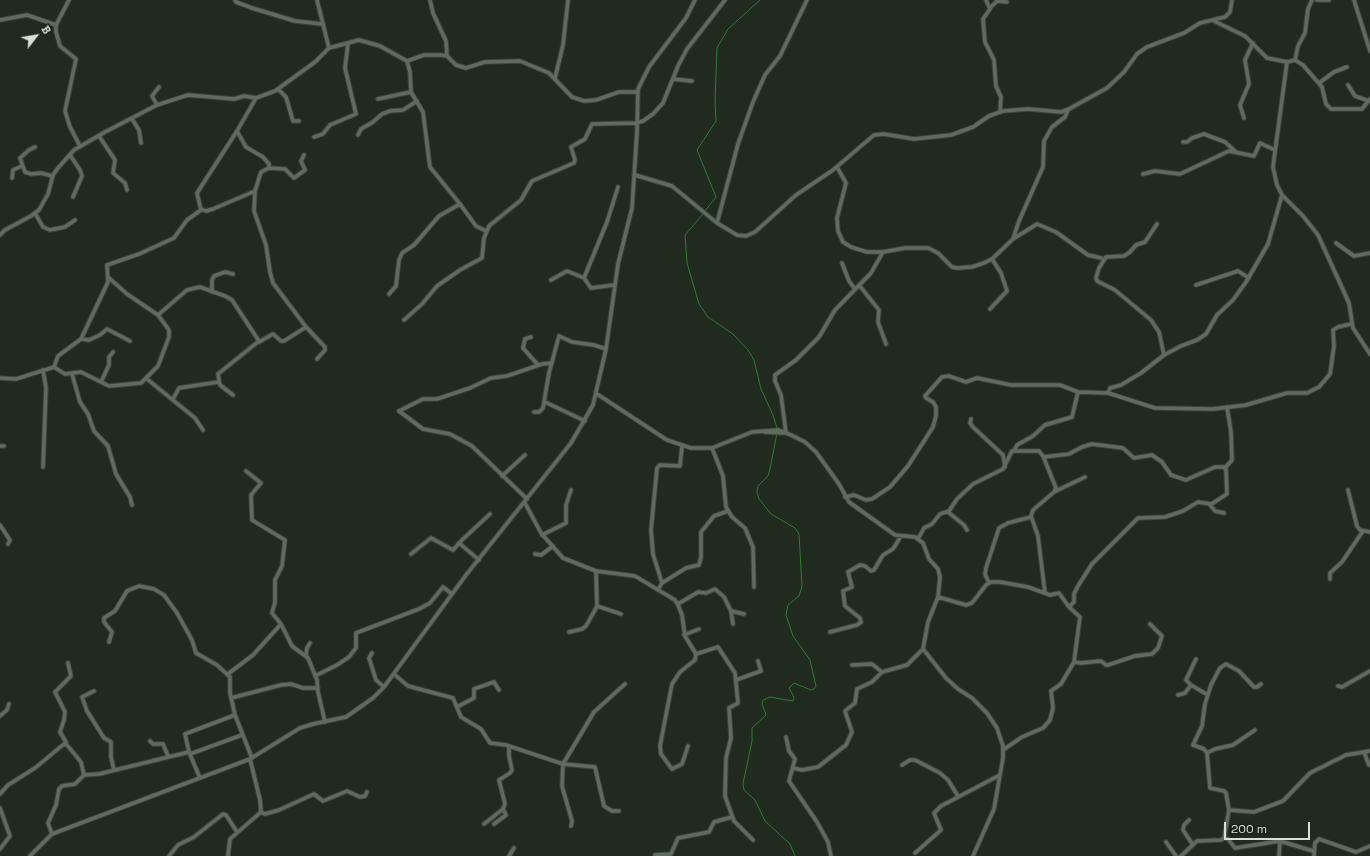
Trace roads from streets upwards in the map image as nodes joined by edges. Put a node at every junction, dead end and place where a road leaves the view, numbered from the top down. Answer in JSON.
{"nodes":[{"id":1,"x":69,"y":0,"type":"edge"},
{"id":2,"x":235,"y":0,"type":"edge"},
{"id":3,"x":316,"y":0,"type":"edge"},
{"id":4,"x":430,"y":0,"type":"edge"},
{"id":5,"x":568,"y":0,"type":"edge"},
{"id":6,"x":695,"y":0,"type":"edge"},
{"id":7,"x":726,"y":0,"type":"edge"},
{"id":8,"x":807,"y":0,"type":"edge"},
{"id":9,"x":986,"y":0,"type":"edge"},
{"id":10,"x":1232,"y":0,"type":"edge"},
{"id":11,"x":1312,"y":0,"type":"edge"},
{"id":12,"x":1317,"y":0,"type":"edge"},
{"id":13,"x":1329,"y":0,"type":"edge"},
{"id":14,"x":1354,"y":0,"type":"edge"},
{"id":15,"x":1007,"y":2,"type":"dead end"},
{"id":16,"x":990,"y":8,"type":"junction"},
{"id":17,"x":1359,"y":13,"type":"junction"},
{"id":18,"x":1354,"y":16,"type":"dead end"},
{"id":19,"x":0,"y":20,"type":"edge"},
{"id":20,"x":1213,"y":20,"type":"junction"},
{"id":21,"x":322,"y":24,"type":"junction"},
{"id":22,"x":56,"y":25,"type":"junction"},
{"id":23,"x":1253,"y":43,"type":"junction"},
{"id":24,"x":348,"y":44,"type":"junction"},
{"id":25,"x":1369,"y":46,"type":"edge"},
{"id":26,"x":329,"y":48,"type":"junction"},
{"id":27,"x":1370,"y":51,"type":"edge"},
{"id":28,"x":447,"y":56,"type":"junction"},
{"id":29,"x":1295,"y":60,"type":"junction"},
{"id":30,"x":407,"y":61,"type":"junction"},
{"id":31,"x":1287,"y":62,"type":"junction"},
{"id":32,"x":1347,"y":67,"type":"dead end"},
{"id":33,"x":555,"y":78,"type":"junction"},
{"id":34,"x":673,"y":79,"type":"junction"},
{"id":35,"x":692,"y":81,"type":"dead end"},
{"id":36,"x":1320,"y":83,"type":"junction"},
{"id":37,"x":1348,"y":85,"type":"dead end"},
{"id":38,"x":159,"y":87,"type":"dead end"},
{"id":39,"x":278,"y":89,"type":"junction"},
{"id":40,"x":411,"y":92,"type":"junction"},
{"id":41,"x":637,"y":92,"type":"junction"},
{"id":42,"x":256,"y":98,"type":"junction"},
{"id":43,"x":378,"y":98,"type":"dead end"},
{"id":44,"x":1369,"y":100,"type":"edge"},
{"id":45,"x":417,"y":101,"type":"junction"},
{"id":46,"x":157,"y":105,"type":"junction"},
{"id":47,"x":1069,"y":110,"type":"junction"},
{"id":48,"x":1000,"y":112,"type":"junction"},
{"id":49,"x":132,"y":118,"type":"junction"},
{"id":50,"x":1244,"y":118,"type":"dead end"},
{"id":51,"x":299,"y":121,"type":"dead end"},
{"id":52,"x":637,"y":123,"type":"junction"},
{"id":53,"x":237,"y":131,"type":"junction"},
{"id":54,"x":358,"y":135,"type":"dead end"},
{"id":55,"x":99,"y":136,"type":"junction"},
{"id":56,"x":314,"y":137,"type":"dead end"},
{"id":57,"x":1183,"y":142,"type":"dead end"},
{"id":58,"x":142,"y":143,"type":"dead end"},
{"id":59,"x":80,"y":146,"type":"junction"},
{"id":60,"x":35,"y":147,"type":"dead end"},
{"id":61,"x":1275,"y":150,"type":"junction"},
{"id":62,"x":1235,"y":151,"type":"junction"},
{"id":63,"x":70,"y":155,"type":"junction"},
{"id":64,"x":304,"y":155,"type":"dead end"},
{"id":65,"x":22,"y":166,"type":"junction"},
{"id":66,"x":837,"y":167,"type":"junction"},
{"id":67,"x":269,"y":168,"type":"junction"},
{"id":68,"x":1143,"y":174,"type":"dead end"},
{"id":69,"x":635,"y":175,"type":"junction"},
{"id":70,"x":52,"y":176,"type":"junction"},
{"id":71,"x":12,"y":178,"type":"dead end"},
{"id":72,"x":618,"y":187,"type":"dead end"},
{"id":73,"x":127,"y":190,"type":"dead end"},
{"id":74,"x":255,"y":191,"type":"junction"},
{"id":75,"x":1282,"y":195,"type":"junction"},
{"id":76,"x":73,"y":197,"type":"dead end"},
{"id":77,"x":460,"y":204,"type":"junction"},
{"id":78,"x":201,"y":209,"type":"junction"},
{"id":79,"x":35,"y":213,"type":"junction"},
{"id":80,"x":75,"y":220,"type":"dead end"},
{"id":81,"x":717,"y":223,"type":"junction"},
{"id":82,"x":1157,"y":224,"type":"dead end"},
{"id":83,"x":486,"y":231,"type":"junction"},
{"id":84,"x":0,"y":235,"type":"edge"},
{"id":85,"x":1013,"y":239,"type":"junction"},
{"id":86,"x":1336,"y":243,"type":"dead end"},
{"id":87,"x":883,"y":252,"type":"junction"},
{"id":88,"x":1370,"y":253,"type":"edge"},
{"id":89,"x":1101,"y":258,"type":"dead end"},
{"id":90,"x":992,"y":259,"type":"junction"},
{"id":91,"x":842,"y":263,"type":"dead end"},
{"id":92,"x":233,"y":274,"type":"dead end"},
{"id":93,"x":108,"y":277,"type":"junction"},
{"id":94,"x":584,"y":278,"type":"junction"},
{"id":95,"x":1249,"y":278,"type":"junction"},
{"id":96,"x":551,"y":280,"type":"dead end"},
{"id":97,"x":858,"y":285,"type":"junction"},
{"id":98,"x":1196,"y":285,"type":"dead end"},
{"id":99,"x":614,"y":286,"type":"junction"},
{"id":100,"x":855,"y":289,"type":"junction"},
{"id":101,"x":212,"y":292,"type":"junction"},
{"id":102,"x":389,"y":294,"type":"dead end"},
{"id":103,"x":990,"y":310,"type":"dead end"},
{"id":104,"x":158,"y":316,"type":"junction"},
{"id":105,"x":404,"y":320,"type":"dead end"},
{"id":106,"x":1351,"y":324,"type":"junction"},
{"id":107,"x":306,"y":327,"type":"junction"},
{"id":108,"x":531,"y":337,"type":"dead end"},
{"id":109,"x":81,"y":339,"type":"junction"},
{"id":110,"x":130,"y":340,"type":"dead end"},
{"id":111,"x":259,"y":342,"type":"junction"},
{"id":112,"x":886,"y":344,"type":"dead end"},
{"id":113,"x":606,"y":349,"type":"junction"},
{"id":114,"x":113,"y":352,"type":"dead end"},
{"id":115,"x":1370,"y":354,"type":"edge"},
{"id":116,"x":1164,"y":355,"type":"junction"},
{"id":117,"x":317,"y":359,"type":"dead end"},
{"id":118,"x":552,"y":363,"type":"junction"},
{"id":119,"x":538,"y":365,"type":"junction"},
{"id":120,"x":54,"y":367,"type":"junction"},
{"id":121,"x":43,"y":370,"type":"junction"},
{"id":122,"x":72,"y":374,"type":"junction"},
{"id":123,"x":0,"y":378,"type":"edge"},
{"id":124,"x":147,"y":379,"type":"junction"},
{"id":125,"x":100,"y":382,"type":"junction"},
{"id":126,"x":218,"y":382,"type":"junction"},
{"id":127,"x":1078,"y":392,"type":"junction"},
{"id":128,"x":1108,"y":393,"type":"junction"},
{"id":129,"x":597,"y":394,"type":"junction"},
{"id":130,"x":233,"y":395,"type":"dead end"},
{"id":131,"x":173,"y":399,"type":"junction"},
{"id":132,"x":545,"y":402,"type":"junction"},
{"id":133,"x":1227,"y":407,"type":"junction"},
{"id":134,"x":534,"y":412,"type":"dead end"},
{"id":135,"x":972,"y":419,"type":"dead end"},
{"id":136,"x":585,"y":421,"type":"junction"},
{"id":137,"x":203,"y":430,"type":"dead end"},
{"id":138,"x":785,"y":433,"type":"junction"},
{"id":139,"x":682,"y":446,"type":"junction"},
{"id":140,"x":712,"y":448,"type":"junction"},
{"id":141,"x":1014,"y":450,"type":"junction"},
{"id":142,"x":525,"y":455,"type":"dead end"},
{"id":143,"x":1044,"y":457,"type":"junction"},
{"id":144,"x":43,"y":467,"type":"dead end"},
{"id":145,"x":1005,"y":467,"type":"junction"},
{"id":146,"x":1225,"y":468,"type":"junction"},
{"id":147,"x":246,"y":471,"type":"dead end"},
{"id":148,"x":502,"y":476,"type":"junction"},
{"id":149,"x":1086,"y":477,"type":"dead end"},
{"id":150,"x":571,"y":490,"type":"dead end"},
{"id":151,"x":1348,"y":490,"type":"dead end"},
{"id":152,"x":1054,"y":492,"type":"junction"},
{"id":153,"x":846,"y":497,"type":"junction"},
{"id":154,"x":526,"y":501,"type":"junction"},
{"id":155,"x":1211,"y":504,"type":"junction"},
{"id":156,"x":132,"y":505,"type":"dead end"},
{"id":157,"x":728,"y":510,"type":"junction"},
{"id":158,"x":948,"y":512,"type":"junction"},
{"id":159,"x":1224,"y":513,"type":"dead end"},
{"id":160,"x":490,"y":514,"type":"dead end"},
{"id":161,"x":1031,"y":517,"type":"junction"},
{"id":162,"x":0,"y":525,"type":"edge"},
{"id":163,"x":967,"y":530,"type":"dead end"},
{"id":164,"x":1362,"y":531,"type":"junction"},
{"id":165,"x":1370,"y":532,"type":"edge"},
{"id":166,"x":542,"y":535,"type":"junction"},
{"id":167,"x":901,"y":536,"type":"junction"},
{"id":168,"x":918,"y":539,"type":"junction"},
{"id":169,"x":8,"y":544,"type":"dead end"},
{"id":170,"x":459,"y":544,"type":"junction"},
{"id":171,"x":553,"y":546,"type":"junction"},
{"id":172,"x":410,"y":554,"type":"dead end"},
{"id":173,"x":535,"y":554,"type":"dead end"},
{"id":174,"x":479,"y":560,"type":"junction"},
{"id":175,"x":596,"y":571,"type":"junction"},
{"id":176,"x":1330,"y":579,"type":"dead end"},
{"id":177,"x":662,"y":583,"type":"junction"},
{"id":178,"x":989,"y":583,"type":"junction"},
{"id":179,"x":754,"y":587,"type":"dead end"},
{"id":180,"x":658,"y":590,"type":"junction"},
{"id":181,"x":1045,"y":593,"type":"junction"},
{"id":182,"x":452,"y":594,"type":"junction"},
{"id":183,"x":938,"y":598,"type":"junction"},
{"id":184,"x":678,"y":604,"type":"junction"},
{"id":185,"x":597,"y":606,"type":"junction"},
{"id":186,"x":1069,"y":607,"type":"junction"},
{"id":187,"x":732,"y":611,"type":"junction"},
{"id":188,"x":621,"y":614,"type":"dead end"},
{"id":189,"x":744,"y":614,"type":"dead end"},
{"id":190,"x":281,"y":624,"type":"junction"},
{"id":191,"x":734,"y":624,"type":"dead end"},
{"id":192,"x":1150,"y":624,"type":"dead end"},
{"id":193,"x":699,"y":629,"type":"dead end"},
{"id":194,"x":569,"y":632,"type":"dead end"},
{"id":195,"x":830,"y":632,"type":"dead end"},
{"id":196,"x":684,"y":635,"type":"junction"},
{"id":197,"x":109,"y":642,"type":"dead end"},
{"id":198,"x":310,"y":643,"type":"dead end"},
{"id":199,"x":923,"y":649,"type":"junction"},
{"id":200,"x":372,"y":654,"type":"dead end"},
{"id":201,"x":696,"y":654,"type":"junction"},
{"id":202,"x":306,"y":655,"type":"junction"},
{"id":203,"x":1196,"y":659,"type":"dead end"},
{"id":204,"x":758,"y":661,"type":"dead end"},
{"id":205,"x":1074,"y":662,"type":"junction"},
{"id":206,"x":68,"y":663,"type":"dead end"},
{"id":207,"x":852,"y":665,"type":"dead end"},
{"id":208,"x":1370,"y":671,"type":"edge"},
{"id":209,"x":882,"y":672,"type":"junction"},
{"id":210,"x":228,"y":674,"type":"junction"},
{"id":211,"x":394,"y":674,"type":"junction"},
{"id":212,"x":315,"y":676,"type":"junction"},
{"id":213,"x":736,"y":680,"type":"junction"},
{"id":214,"x":625,"y":684,"type":"dead end"},
{"id":215,"x":1261,"y":684,"type":"dead end"},
{"id":216,"x":1191,"y":685,"type":"junction"},
{"id":217,"x":1338,"y":686,"type":"dead end"},
{"id":218,"x":384,"y":687,"type":"junction"},
{"id":219,"x":318,"y":688,"type":"junction"},
{"id":220,"x":499,"y":690,"type":"dead end"},
{"id":221,"x":94,"y":691,"type":"dead end"},
{"id":222,"x":1178,"y":695,"type":"dead end"},
{"id":223,"x":1208,"y":695,"type":"junction"},
{"id":224,"x":231,"y":698,"type":"junction"},
{"id":225,"x":9,"y":704,"type":"dead end"},
{"id":226,"x":457,"y":707,"type":"junction"},
{"id":227,"x":235,"y":715,"type":"junction"},
{"id":228,"x":0,"y":716,"type":"edge"},
{"id":229,"x":325,"y":722,"type":"junction"},
{"id":230,"x":1255,"y":730,"type":"dead end"},
{"id":231,"x":242,"y":736,"type":"junction"},
{"id":232,"x":786,"y":737,"type":"dead end"},
{"id":233,"x":150,"y":741,"type":"dead end"},
{"id":234,"x":64,"y":744,"type":"junction"},
{"id":235,"x":510,"y":746,"type":"junction"},
{"id":236,"x":688,"y":746,"type":"dead end"},
{"id":237,"x":1003,"y":750,"type":"junction"},
{"id":238,"x":1370,"y":751,"type":"edge"},
{"id":239,"x":1364,"y":752,"type":"junction"},
{"id":240,"x":190,"y":753,"type":"junction"},
{"id":241,"x":1207,"y":753,"type":"junction"},
{"id":242,"x":168,"y":756,"type":"junction"},
{"id":243,"x":251,"y":759,"type":"junction"},
{"id":244,"x":563,"y":764,"type":"junction"},
{"id":245,"x":902,"y":765,"type":"dead end"},
{"id":246,"x":1369,"y":765,"type":"dead end"},
{"id":247,"x":793,"y":768,"type":"junction"},
{"id":248,"x":114,"y":770,"type":"junction"},
{"id":249,"x":84,"y":775,"type":"junction"},
{"id":250,"x":1000,"y":775,"type":"junction"},
{"id":251,"x":200,"y":778,"type":"junction"},
{"id":252,"x":367,"y":792,"type":"dead end"},
{"id":253,"x":0,"y":794,"type":"edge"},
{"id":254,"x":958,"y":796,"type":"junction"},
{"id":255,"x":0,"y":808,"type":"edge"},
{"id":256,"x":503,"y":809,"type":"junction"},
{"id":257,"x":1229,"y":810,"type":"junction"},
{"id":258,"x":261,"y":812,"type":"junction"},
{"id":259,"x":619,"y":812,"type":"dead end"},
{"id":260,"x":732,"y":817,"type":"junction"},
{"id":261,"x":1189,"y":820,"type":"dead end"},
{"id":262,"x":484,"y":824,"type":"dead end"},
{"id":263,"x":494,"y":824,"type":"dead end"},
{"id":264,"x":571,"y":826,"type":"dead end"},
{"id":265,"x":237,"y":832,"type":"junction"},
{"id":266,"x":52,"y":834,"type":"junction"},
{"id":267,"x":1224,"y":838,"type":"junction"},
{"id":268,"x":753,"y":840,"type":"dead end"},
{"id":269,"x":1280,"y":841,"type":"junction"},
{"id":270,"x":1166,"y":842,"type":"dead end"},
{"id":271,"x":1193,"y":845,"type":"junction"},
{"id":272,"x":1370,"y":846,"type":"edge"},
{"id":273,"x":514,"y":848,"type":"dead end"},
{"id":274,"x":0,"y":849,"type":"edge"},
{"id":275,"x":1313,"y":851,"type":"junction"},
{"id":276,"x":914,"y":853,"type":"dead end"},
{"id":277,"x":656,"y":855,"type":"dead end"},
{"id":278,"x":30,"y":856,"type":"edge"},
{"id":279,"x":169,"y":856,"type":"edge"},
{"id":280,"x":228,"y":856,"type":"edge"},
{"id":281,"x":509,"y":856,"type":"edge"},
{"id":282,"x":831,"y":856,"type":"edge"},
{"id":283,"x":973,"y":856,"type":"edge"},
{"id":284,"x":1176,"y":856,"type":"edge"},
{"id":285,"x":1181,"y":856,"type":"edge"},
{"id":286,"x":1279,"y":856,"type":"edge"},
{"id":287,"x":1314,"y":856,"type":"edge"}],
"edges":[{"from":1,"to":22,"type":"street"},
{"from":2,"to":21,"type":"street"},
{"from":3,"to":21,"type":"street"},
{"from":4,"to":28,"type":"street"},
{"from":5,"to":33,"type":"street"},
{"from":6,"to":41,"type":"street"},
{"from":7,"to":34,"type":"street"},
{"from":8,"to":81,"type":"street"},
{"from":9,"to":16,"type":"street"},
{"from":10,"to":20,"type":"street"},
{"from":11,"to":29,"type":"street"},
{"from":12,"to":13,"type":"street"},
{"from":14,"to":17,"type":"street"},
{"from":15,"to":16,"type":"street"},
{"from":16,"to":48,"type":"street"},
{"from":17,"to":18,"type":"street"},
{"from":17,"to":25,"type":"street"},
{"from":19,"to":22,"type":"street"},
{"from":20,"to":23,"type":"street"},
{"from":20,"to":47,"type":"street"},
{"from":21,"to":26,"type":"street"},
{"from":22,"to":59,"type":"street"},
{"from":23,"to":31,"type":"street"},
{"from":23,"to":50,"type":"street"},
{"from":24,"to":26,"type":"street"},
{"from":24,"to":30,"type":"street"},
{"from":24,"to":56,"type":"street"},
{"from":25,"to":27,"type":"street"},
{"from":26,"to":39,"type":"street"},
{"from":28,"to":30,"type":"street"},
{"from":28,"to":33,"type":"street"},
{"from":29,"to":31,"type":"street"},
{"from":29,"to":36,"type":"street"},
{"from":30,"to":40,"type":"street"},
{"from":31,"to":61,"type":"street"},
{"from":32,"to":36,"type":"street"},
{"from":33,"to":41,"type":"street"},
{"from":34,"to":35,"type":"street"},
{"from":34,"to":52,"type":"street"},
{"from":36,"to":44,"type":"street"},
{"from":37,"to":44,"type":"street"},
{"from":38,"to":46,"type":"street"},
{"from":39,"to":42,"type":"street"},
{"from":39,"to":51,"type":"street"},
{"from":40,"to":43,"type":"street"},
{"from":40,"to":45,"type":"street"},
{"from":41,"to":52,"type":"street"},
{"from":42,"to":46,"type":"street"},
{"from":42,"to":53,"type":"street"},
{"from":45,"to":54,"type":"street"},
{"from":45,"to":77,"type":"street"},
{"from":46,"to":49,"type":"street"},
{"from":47,"to":48,"type":"street"},
{"from":47,"to":85,"type":"street"},
{"from":48,"to":66,"type":"street"},
{"from":49,"to":55,"type":"street"},
{"from":49,"to":58,"type":"street"},
{"from":52,"to":69,"type":"street"},
{"from":52,"to":83,"type":"street"},
{"from":53,"to":67,"type":"street"},
{"from":53,"to":78,"type":"street"},
{"from":55,"to":59,"type":"street"},
{"from":55,"to":73,"type":"street"},
{"from":57,"to":62,"type":"street"},
{"from":59,"to":63,"type":"street"},
{"from":60,"to":65,"type":"street"},
{"from":61,"to":62,"type":"street"},
{"from":61,"to":75,"type":"street"},
{"from":62,"to":68,"type":"street"},
{"from":63,"to":70,"type":"street"},
{"from":63,"to":76,"type":"street"},
{"from":64,"to":67,"type":"street"},
{"from":65,"to":70,"type":"street"},
{"from":65,"to":71,"type":"street"},
{"from":66,"to":81,"type":"street"},
{"from":66,"to":87,"type":"street"},
{"from":67,"to":74,"type":"street"},
{"from":69,"to":81,"type":"street"},
{"from":69,"to":99,"type":"street"},
{"from":70,"to":79,"type":"street"},
{"from":72,"to":94,"type":"street"},
{"from":74,"to":78,"type":"street"},
{"from":74,"to":107,"type":"street"},
{"from":75,"to":95,"type":"street"},
{"from":75,"to":106,"type":"street"},
{"from":77,"to":83,"type":"street"},
{"from":77,"to":102,"type":"street"},
{"from":78,"to":93,"type":"street"},
{"from":79,"to":80,"type":"street"},
{"from":79,"to":84,"type":"street"},
{"from":82,"to":116,"type":"street"},
{"from":83,"to":105,"type":"street"},
{"from":85,"to":89,"type":"street"},
{"from":85,"to":90,"type":"street"},
{"from":86,"to":88,"type":"street"},
{"from":87,"to":90,"type":"street"},
{"from":87,"to":97,"type":"street"},
{"from":90,"to":103,"type":"street"},
{"from":91,"to":100,"type":"street"},
{"from":92,"to":101,"type":"street"},
{"from":93,"to":104,"type":"street"},
{"from":93,"to":109,"type":"street"},
{"from":94,"to":96,"type":"street"},
{"from":94,"to":99,"type":"street"},
{"from":95,"to":98,"type":"street"},
{"from":95,"to":116,"type":"street"},
{"from":97,"to":100,"type":"street"},
{"from":97,"to":112,"type":"street"},
{"from":99,"to":113,"type":"street"},
{"from":100,"to":138,"type":"street"},
{"from":101,"to":104,"type":"street"},
{"from":101,"to":111,"type":"street"},
{"from":104,"to":124,"type":"street"},
{"from":106,"to":115,"type":"street"},
{"from":106,"to":133,"type":"street"},
{"from":107,"to":111,"type":"street"},
{"from":107,"to":117,"type":"street"},
{"from":108,"to":119,"type":"street"},
{"from":109,"to":110,"type":"street"},
{"from":109,"to":120,"type":"street"},
{"from":111,"to":126,"type":"street"},
{"from":113,"to":118,"type":"street"},
{"from":113,"to":129,"type":"street"},
{"from":114,"to":125,"type":"street"},
{"from":116,"to":128,"type":"street"},
{"from":118,"to":119,"type":"street"},
{"from":118,"to":132,"type":"street"},
{"from":119,"to":148,"type":"street"},
{"from":120,"to":121,"type":"street"},
{"from":120,"to":122,"type":"street"},
{"from":121,"to":123,"type":"street"},
{"from":121,"to":144,"type":"street"},
{"from":122,"to":125,"type":"street"},
{"from":122,"to":156,"type":"street"},
{"from":124,"to":125,"type":"street"},
{"from":124,"to":131,"type":"street"},
{"from":126,"to":130,"type":"street"},
{"from":126,"to":131,"type":"street"},
{"from":127,"to":128,"type":"street"},
{"from":127,"to":141,"type":"street"},
{"from":127,"to":153,"type":"street"},
{"from":128,"to":133,"type":"street"},
{"from":129,"to":136,"type":"street"},
{"from":129,"to":139,"type":"street"},
{"from":131,"to":137,"type":"street"},
{"from":132,"to":134,"type":"street"},
{"from":132,"to":136,"type":"street"},
{"from":133,"to":146,"type":"street"},
{"from":135,"to":145,"type":"street"},
{"from":136,"to":154,"type":"street"},
{"from":138,"to":140,"type":"street"},
{"from":138,"to":153,"type":"street"},
{"from":139,"to":140,"type":"street"},
{"from":139,"to":177,"type":"street"},
{"from":140,"to":157,"type":"street"},
{"from":141,"to":143,"type":"street"},
{"from":141,"to":145,"type":"street"},
{"from":142,"to":148,"type":"street"},
{"from":143,"to":146,"type":"street"},
{"from":143,"to":152,"type":"street"},
{"from":145,"to":158,"type":"street"},
{"from":146,"to":155,"type":"street"},
{"from":147,"to":190,"type":"street"},
{"from":148,"to":154,"type":"street"},
{"from":149,"to":152,"type":"street"},
{"from":150,"to":166,"type":"street"},
{"from":151,"to":164,"type":"street"},
{"from":152,"to":161,"type":"street"},
{"from":153,"to":167,"type":"street"},
{"from":154,"to":166,"type":"street"},
{"from":154,"to":174,"type":"street"},
{"from":155,"to":159,"type":"street"},
{"from":155,"to":186,"type":"street"},
{"from":157,"to":177,"type":"street"},
{"from":157,"to":179,"type":"street"},
{"from":158,"to":163,"type":"street"},
{"from":158,"to":168,"type":"street"},
{"from":160,"to":170,"type":"street"},
{"from":161,"to":178,"type":"street"},
{"from":161,"to":181,"type":"street"},
{"from":162,"to":169,"type":"street"},
{"from":164,"to":165,"type":"street"},
{"from":164,"to":176,"type":"street"},
{"from":166,"to":171,"type":"street"},
{"from":167,"to":168,"type":"street"},
{"from":167,"to":195,"type":"street"},
{"from":168,"to":183,"type":"street"},
{"from":170,"to":172,"type":"street"},
{"from":170,"to":174,"type":"street"},
{"from":171,"to":173,"type":"street"},
{"from":171,"to":175,"type":"street"},
{"from":174,"to":182,"type":"street"},
{"from":175,"to":180,"type":"street"},
{"from":175,"to":185,"type":"street"},
{"from":177,"to":180,"type":"street"},
{"from":178,"to":181,"type":"street"},
{"from":178,"to":183,"type":"street"},
{"from":180,"to":184,"type":"street"},
{"from":181,"to":186,"type":"street"},
{"from":182,"to":211,"type":"street"},
{"from":182,"to":212,"type":"street"},
{"from":183,"to":199,"type":"street"},
{"from":184,"to":187,"type":"street"},
{"from":184,"to":196,"type":"street"},
{"from":185,"to":188,"type":"street"},
{"from":185,"to":194,"type":"street"},
{"from":186,"to":205,"type":"street"},
{"from":187,"to":189,"type":"street"},
{"from":187,"to":191,"type":"street"},
{"from":190,"to":202,"type":"street"},
{"from":190,"to":210,"type":"street"},
{"from":192,"to":205,"type":"street"},
{"from":193,"to":196,"type":"street"},
{"from":196,"to":201,"type":"street"},
{"from":197,"to":210,"type":"street"},
{"from":198,"to":202,"type":"street"},
{"from":199,"to":209,"type":"street"},
{"from":199,"to":237,"type":"street"},
{"from":200,"to":218,"type":"street"},
{"from":201,"to":213,"type":"street"},
{"from":201,"to":236,"type":"street"},
{"from":202,"to":212,"type":"street"},
{"from":203,"to":216,"type":"street"},
{"from":204,"to":213,"type":"street"},
{"from":205,"to":237,"type":"street"},
{"from":206,"to":234,"type":"street"},
{"from":207,"to":209,"type":"street"},
{"from":208,"to":217,"type":"street"},
{"from":209,"to":247,"type":"street"},
{"from":210,"to":224,"type":"street"},
{"from":211,"to":218,"type":"street"},
{"from":211,"to":226,"type":"street"},
{"from":212,"to":219,"type":"street"},
{"from":213,"to":260,"type":"street"},
{"from":214,"to":244,"type":"street"},
{"from":215,"to":223,"type":"street"},
{"from":216,"to":222,"type":"street"},
{"from":216,"to":223,"type":"street"},
{"from":218,"to":229,"type":"street"},
{"from":219,"to":224,"type":"street"},
{"from":219,"to":229,"type":"street"},
{"from":220,"to":226,"type":"street"},
{"from":221,"to":248,"type":"street"},
{"from":223,"to":241,"type":"street"},
{"from":224,"to":227,"type":"street"},
{"from":225,"to":228,"type":"street"},
{"from":226,"to":235,"type":"street"},
{"from":227,"to":231,"type":"street"},
{"from":227,"to":240,"type":"street"},
{"from":229,"to":243,"type":"street"},
{"from":230,"to":241,"type":"street"},
{"from":231,"to":240,"type":"street"},
{"from":231,"to":243,"type":"street"},
{"from":232,"to":247,"type":"street"},
{"from":233,"to":242,"type":"street"},
{"from":234,"to":249,"type":"street"},
{"from":234,"to":253,"type":"street"},
{"from":235,"to":244,"type":"street"},
{"from":235,"to":256,"type":"street"},
{"from":237,"to":250,"type":"street"},
{"from":238,"to":239,"type":"street"},
{"from":239,"to":246,"type":"street"},
{"from":239,"to":257,"type":"street"},
{"from":240,"to":242,"type":"street"},
{"from":240,"to":251,"type":"street"},
{"from":241,"to":257,"type":"street"},
{"from":242,"to":248,"type":"street"},
{"from":243,"to":251,"type":"street"},
{"from":243,"to":258,"type":"street"},
{"from":244,"to":259,"type":"street"},
{"from":244,"to":264,"type":"street"},
{"from":245,"to":254,"type":"street"},
{"from":247,"to":282,"type":"street"},
{"from":248,"to":249,"type":"street"},
{"from":249,"to":266,"type":"street"},
{"from":250,"to":254,"type":"street"},
{"from":250,"to":283,"type":"street"},
{"from":251,"to":266,"type":"street"},
{"from":252,"to":258,"type":"street"},
{"from":254,"to":276,"type":"street"},
{"from":255,"to":274,"type":"street"},
{"from":256,"to":262,"type":"street"},
{"from":256,"to":263,"type":"street"},
{"from":257,"to":267,"type":"street"},
{"from":258,"to":265,"type":"street"},
{"from":260,"to":268,"type":"street"},
{"from":260,"to":277,"type":"street"},
{"from":261,"to":271,"type":"street"},
{"from":265,"to":279,"type":"street"},
{"from":265,"to":280,"type":"street"},
{"from":266,"to":278,"type":"street"},
{"from":267,"to":269,"type":"street"},
{"from":267,"to":271,"type":"street"},
{"from":269,"to":275,"type":"street"},
{"from":269,"to":286,"type":"street"},
{"from":270,"to":284,"type":"street"},
{"from":271,"to":285,"type":"street"},
{"from":272,"to":275,"type":"street"},
{"from":273,"to":281,"type":"street"},
{"from":275,"to":287,"type":"street"}]}
